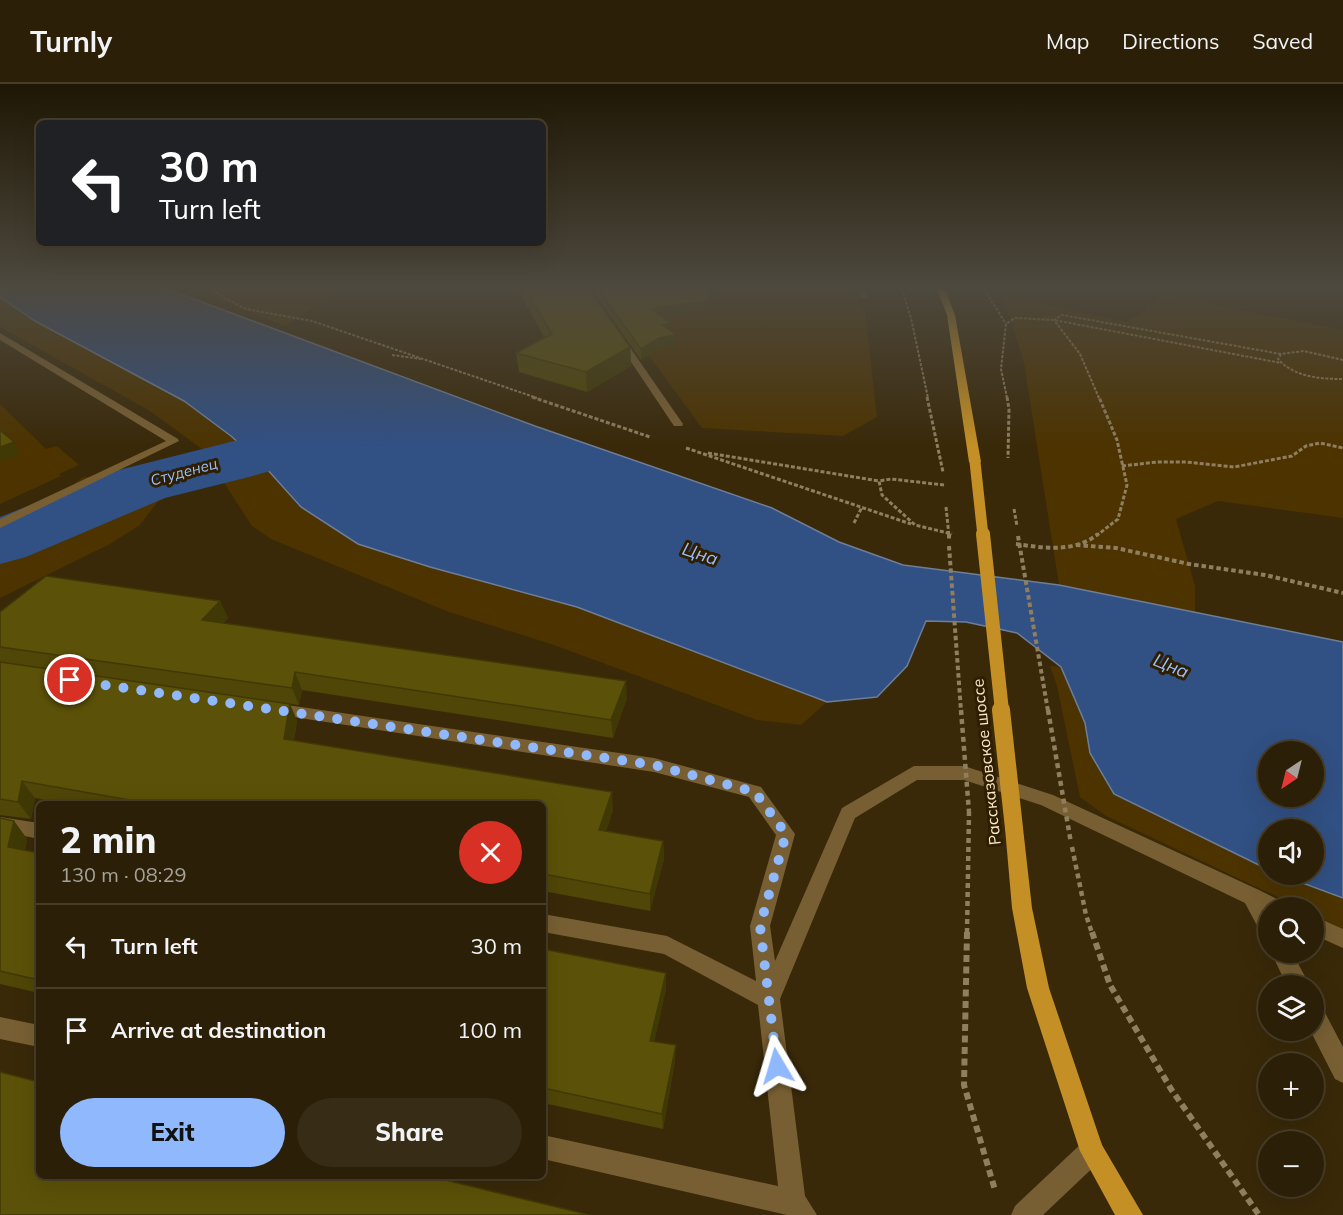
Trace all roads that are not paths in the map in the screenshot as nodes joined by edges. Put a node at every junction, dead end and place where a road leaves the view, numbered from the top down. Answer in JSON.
{"nodes":[{"id":1,"x":10,"y":342,"type":"edge"},
{"id":2,"x":622,"y":342,"type":"edge"},
{"id":3,"x":955,"y":342,"type":"edge"},
{"id":4,"x":678,"y":424,"type":"dead end"},
{"id":5,"x":0,"y":524,"type":"edge"},
{"id":6,"x":257,"y":707,"type":"edge"},
{"id":7,"x":0,"y":824,"type":"edge"},
{"id":8,"x":36,"y":830,"type":"edge"},
{"id":9,"x":1252,"y":896,"type":"junction"},
{"id":10,"x":1258,"y":899,"type":"edge"},
{"id":11,"x":1258,"y":908,"type":"edge"},
{"id":12,"x":546,"y":924,"type":"edge"},
{"id":13,"x":1324,"y":930,"type":"edge"},
{"id":14,"x":1343,"y":939,"type":"edge"},
{"id":15,"x":769,"y":999,"type":"junction"},
{"id":16,"x":0,"y":1028,"type":"edge"},
{"id":17,"x":1324,"y":1034,"type":"edge"},
{"id":18,"x":36,"y":1035,"type":"edge"},
{"id":19,"x":1343,"y":1071,"type":"edge"},
{"id":20,"x":546,"y":1148,"type":"edge"},
{"id":21,"x":1092,"y":1151,"type":"junction"},
{"id":22,"x":799,"y":1209,"type":"edge"},
{"id":23,"x":1024,"y":1215,"type":"edge"},
{"id":24,"x":1130,"y":1215,"type":"edge"}],
"edges":[{"from":1,"to":5,"type":"lane"},
{"from":2,"to":4,"type":"lane"},
{"from":3,"to":21,"type":"main road","name":"Рассказовское шоссе","bridge":true},
{"from":6,"to":15,"type":"lane"},
{"from":7,"to":8,"type":"lane"},
{"from":9,"to":10,"type":"lane"},
{"from":9,"to":11,"type":"lane"},
{"from":9,"to":15,"type":"lane"},
{"from":12,"to":15,"type":"lane"},
{"from":13,"to":14,"type":"lane"},
{"from":15,"to":22,"type":"lane"},
{"from":16,"to":18,"type":"lane"},
{"from":17,"to":19,"type":"lane"},
{"from":20,"to":22,"type":"lane"},
{"from":21,"to":23,"type":"lane"},
{"from":21,"to":24,"type":"main road","name":"Рассказовское шоссе"}]}
